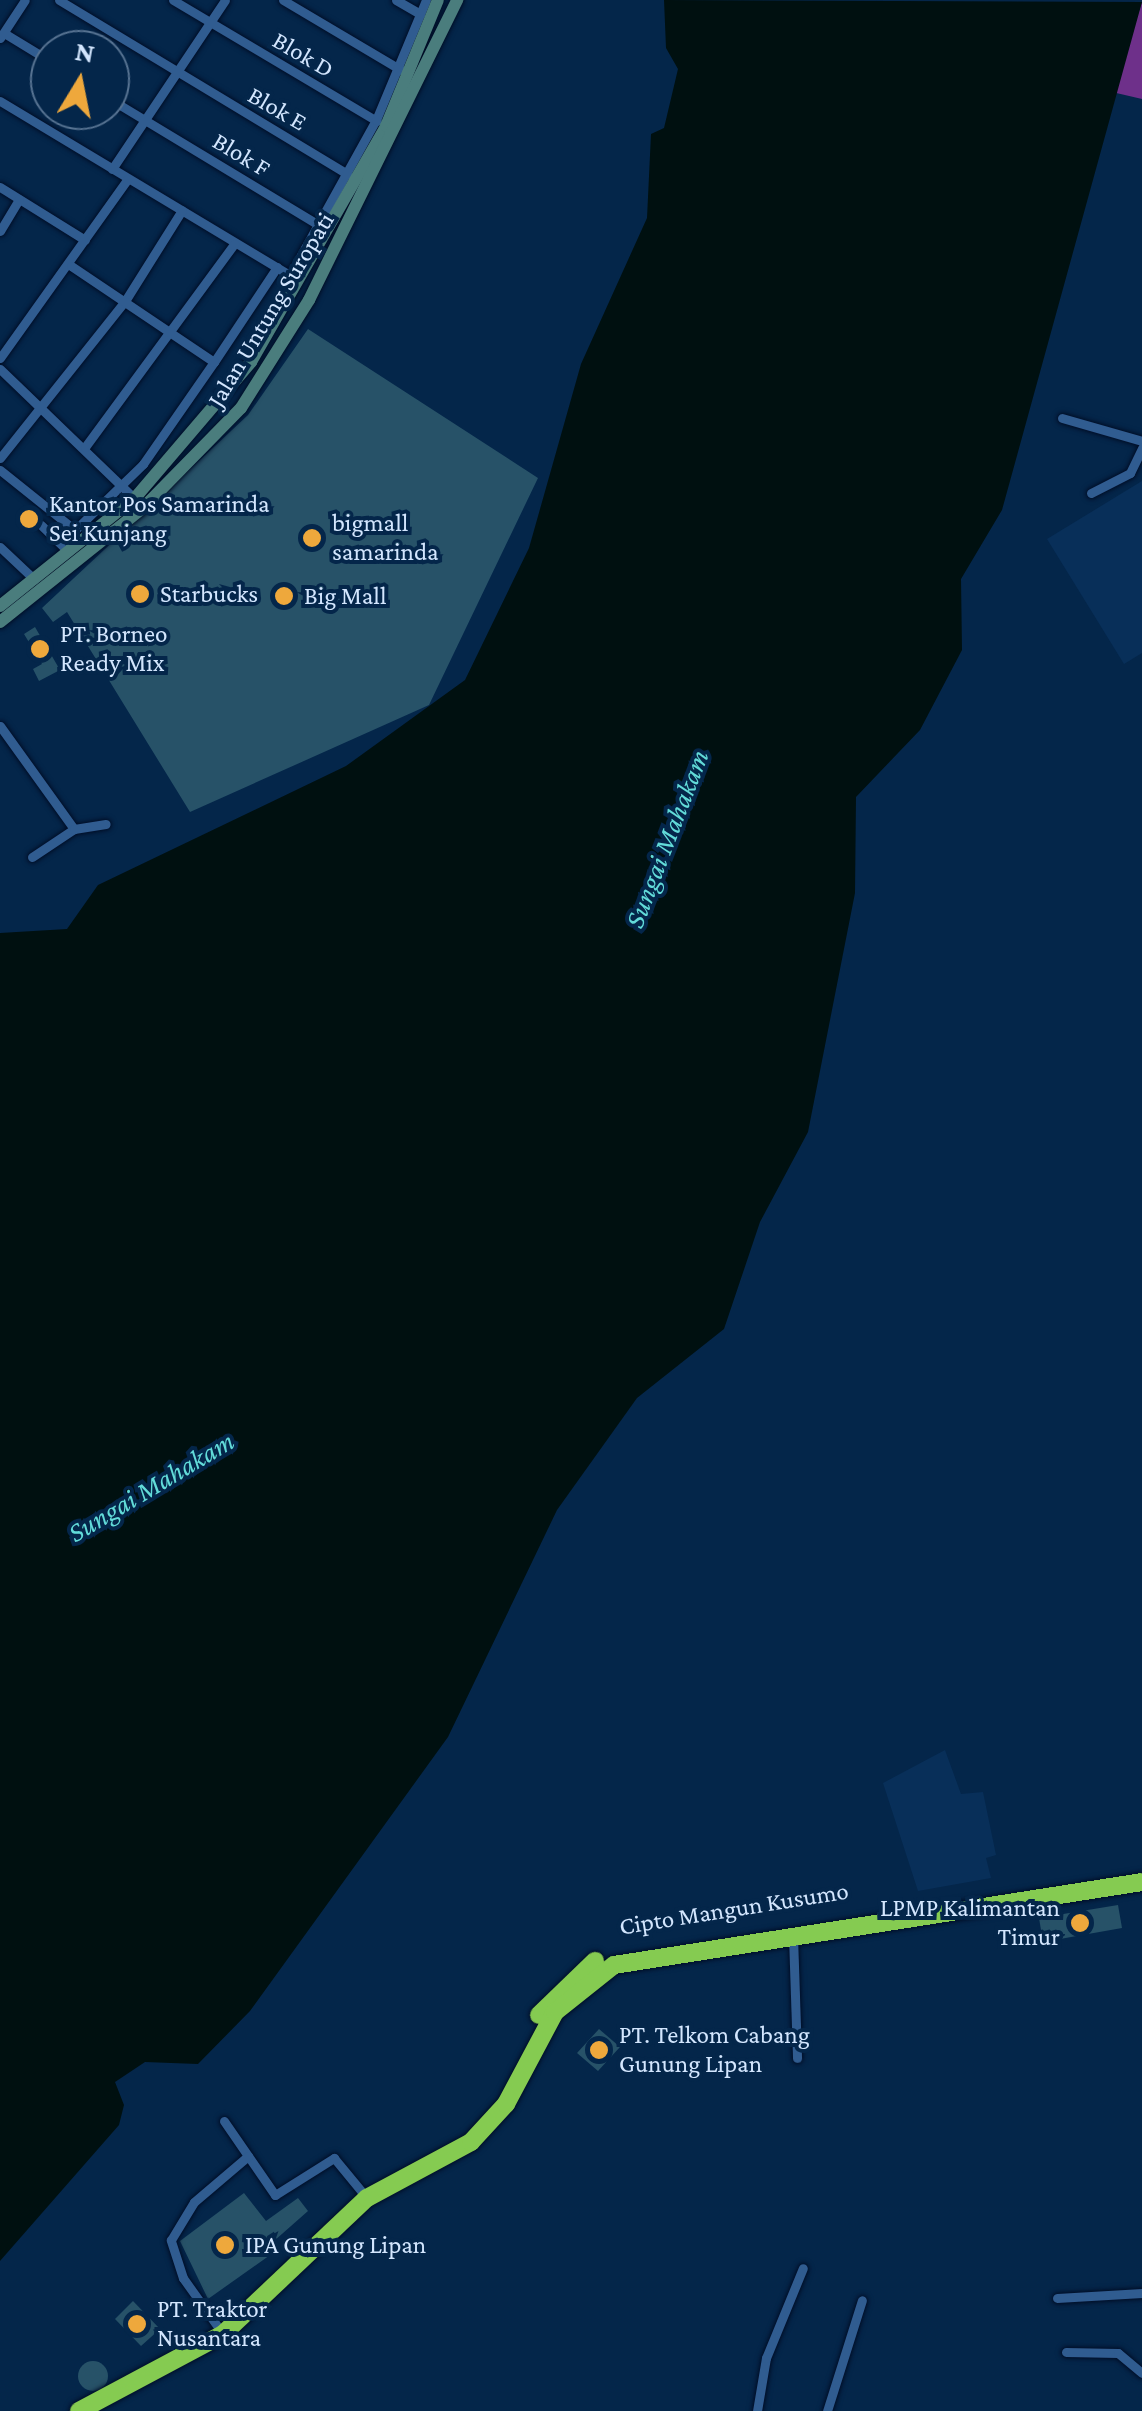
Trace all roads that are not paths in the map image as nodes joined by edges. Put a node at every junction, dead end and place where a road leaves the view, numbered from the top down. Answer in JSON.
{"nodes":[{"id":1,"x":25,"y":0,"type":"edge"},
{"id":2,"x":59,"y":0,"type":"edge"},
{"id":3,"x":173,"y":0,"type":"edge"},
{"id":4,"x":226,"y":0,"type":"edge"},
{"id":5,"x":283,"y":0,"type":"edge"},
{"id":6,"x":396,"y":0,"type":"edge"},
{"id":7,"x":426,"y":0,"type":"edge"},
{"id":8,"x":438,"y":0,"type":"edge"},
{"id":9,"x":457,"y":0,"type":"edge"},
{"id":10,"x":420,"y":14,"type":"junction"},
{"id":11,"x":210,"y":24,"type":"junction"},
{"id":12,"x":2,"y":35,"type":"edge"},
{"id":13,"x":30,"y":51,"type":"edge"},
{"id":14,"x":403,"y":71,"type":"junction"},
{"id":15,"x":176,"y":74,"type":"junction"},
{"id":16,"x":0,"y":101,"type":"edge"},
{"id":17,"x":130,"y":112,"type":"edge"},
{"id":18,"x":143,"y":120,"type":"junction"},
{"id":19,"x":381,"y":123,"type":"junction"},
{"id":20,"x":112,"y":169,"type":"junction"},
{"id":21,"x":352,"y":177,"type":"junction"},
{"id":22,"x":127,"y":180,"type":"junction"},
{"id":23,"x":0,"y":186,"type":"edge"},
{"id":24,"x":20,"y":199,"type":"junction"},
{"id":25,"x":182,"y":210,"type":"junction"},
{"id":26,"x":319,"y":225,"type":"junction"},
{"id":27,"x":0,"y":231,"type":"edge"},
{"id":28,"x":85,"y":240,"type":"junction"},
{"id":29,"x":234,"y":244,"type":"junction"},
{"id":30,"x":71,"y":266,"type":"junction"},
{"id":31,"x":277,"y":267,"type":"junction"},
{"id":32,"x":296,"y":279,"type":"junction"},
{"id":33,"x":125,"y":302,"type":"junction"},
{"id":34,"x":168,"y":331,"type":"junction"},
{"id":35,"x":0,"y":358,"type":"edge"},
{"id":36,"x":214,"y":362,"type":"junction"},
{"id":37,"x":0,"y":369,"type":"edge"},
{"id":38,"x":45,"y":405,"type":"junction"},
{"id":39,"x":1062,"y":418,"type":"dead end"},
{"id":40,"x":1142,"y":444,"type":"edge"},
{"id":41,"x":85,"y":446,"type":"junction"},
{"id":42,"x":0,"y":458,"type":"edge"},
{"id":43,"x":0,"y":470,"type":"edge"},
{"id":44,"x":122,"y":486,"type":"junction"},
{"id":45,"x":1091,"y":492,"type":"dead end"},
{"id":46,"x":139,"y":503,"type":"junction"},
{"id":47,"x":42,"y":525,"type":"dead end"},
{"id":48,"x":0,"y":547,"type":"edge"},
{"id":49,"x":68,"y":551,"type":"junction"},
{"id":50,"x":34,"y":579,"type":"junction"},
{"id":51,"x":0,"y":606,"type":"edge"},
{"id":52,"x":0,"y":622,"type":"edge"},
{"id":53,"x":0,"y":726,"type":"edge"},
{"id":54,"x":106,"y":824,"type":"dead end"},
{"id":55,"x":74,"y":828,"type":"junction"},
{"id":56,"x":32,"y":857,"type":"dead end"},
{"id":57,"x":1142,"y":1870,"type":"edge"},
{"id":58,"x":1142,"y":1882,"type":"edge"},
{"id":59,"x":890,"y":1915,"type":"junction"},
{"id":60,"x":793,"y":1934,"type":"junction"},
{"id":61,"x":798,"y":2058,"type":"dead end"},
{"id":62,"x":224,"y":2121,"type":"dead end"},
{"id":63,"x":248,"y":2156,"type":"junction"},
{"id":64,"x":432,"y":2161,"type":"junction"},
{"id":65,"x":367,"y":2198,"type":"junction"},
{"id":66,"x":803,"y":2268,"type":"dead end"},
{"id":67,"x":1142,"y":2293,"type":"edge"},
{"id":68,"x":1057,"y":2298,"type":"dead end"},
{"id":69,"x":862,"y":2300,"type":"dead end"},
{"id":70,"x":223,"y":2334,"type":"junction"},
{"id":71,"x":1066,"y":2352,"type":"dead end"},
{"id":72,"x":1141,"y":2368,"type":"edge"},
{"id":73,"x":102,"y":2406,"type":"edge"},
{"id":74,"x":79,"y":2411,"type":"edge"},
{"id":75,"x":757,"y":2411,"type":"edge"},
{"id":76,"x":828,"y":2411,"type":"edge"}],
"edges":[{"from":1,"to":12,"type":"street"},
{"from":2,"to":15,"type":"street","name":"Blok E"},
{"from":3,"to":11,"type":"street","name":"Blok D"},
{"from":4,"to":11,"type":"street"},
{"from":5,"to":14,"type":"street"},
{"from":6,"to":10,"type":"street"},
{"from":7,"to":10,"type":"street"},
{"from":8,"to":14,"type":"main road","name":"Jalan Untung Suropati"},
{"from":9,"to":46,"type":"main road","name":"Jalan Untung Suropati"},
{"from":10,"to":14,"type":"street"},
{"from":11,"to":15,"type":"street"},
{"from":11,"to":19,"type":"street","name":"Blok D"},
{"from":12,"to":13,"type":"street"},
{"from":14,"to":19,"type":"main road","name":"Jalan Untung Suropati"},
{"from":15,"to":18,"type":"street"},
{"from":15,"to":21,"type":"street","name":"Blok E"},
{"from":16,"to":20,"type":"street"},
{"from":17,"to":18,"type":"street","name":"Blok F"},
{"from":18,"to":20,"type":"street"},
{"from":18,"to":26,"type":"street","name":"Blok F"},
{"from":19,"to":21,"type":"main road","name":"Jalan Untung Suropati"},
{"from":20,"to":22,"type":"street"},
{"from":21,"to":26,"type":"street"},
{"from":21,"to":32,"type":"main road","name":"Jalan Untung Suropati"},
{"from":22,"to":25,"type":"street"},
{"from":22,"to":28,"type":"street"},
{"from":23,"to":24,"type":"street"},
{"from":24,"to":27,"type":"street"},
{"from":24,"to":28,"type":"street"},
{"from":25,"to":29,"type":"street"},
{"from":25,"to":33,"type":"street"},
{"from":26,"to":32,"type":"street"},
{"from":28,"to":30,"type":"street"},
{"from":29,"to":31,"type":"street"},
{"from":29,"to":34,"type":"street"},
{"from":30,"to":33,"type":"street"},
{"from":30,"to":35,"type":"street"},
{"from":31,"to":32,"type":"street"},
{"from":31,"to":36,"type":"street"},
{"from":32,"to":46,"type":"main road","name":"Jalan Untung Suropati"},
{"from":33,"to":34,"type":"street"},
{"from":33,"to":38,"type":"street"},
{"from":34,"to":36,"type":"street"},
{"from":34,"to":41,"type":"street"},
{"from":36,"to":44,"type":"street"},
{"from":37,"to":38,"type":"street"},
{"from":38,"to":41,"type":"street"},
{"from":38,"to":42,"type":"street"},
{"from":39,"to":40,"type":"street"},
{"from":40,"to":45,"type":"street"},
{"from":41,"to":44,"type":"street"},
{"from":43,"to":44,"type":"street"},
{"from":44,"to":46,"type":"street"},
{"from":46,"to":49,"type":"main road","name":"Jalan Untung Suropati"},
{"from":46,"to":52,"type":"main road","name":"Jalan Untung Suropati"},
{"from":47,"to":49,"type":"street"},
{"from":48,"to":50,"type":"street"},
{"from":49,"to":50,"type":"main road","name":"Jalan Untung Suropati"},
{"from":50,"to":51,"type":"main road","name":"Jalan Untung Suropati"},
{"from":53,"to":55,"type":"street"},
{"from":54,"to":55,"type":"street"},
{"from":55,"to":56,"type":"street"},
{"from":57,"to":59,"type":"highway","name":"Cipto Mangun Kusumo"},
{"from":58,"to":59,"type":"highway","name":"Cipto Mangun Kusumo"},
{"from":59,"to":60,"type":"highway","name":"Cipto Mangun Kusumo"},
{"from":59,"to":64,"type":"highway","name":"Cipto Mangun Kusumo"},
{"from":60,"to":61,"type":"street"},
{"from":60,"to":64,"type":"highway","name":"Cipto Mangun Kusumo"},
{"from":62,"to":63,"type":"street"},
{"from":63,"to":65,"type":"street"},
{"from":63,"to":70,"type":"street"},
{"from":64,"to":65,"type":"highway","name":"Cipto Mangun Kusumo"},
{"from":65,"to":70,"type":"highway","name":"Cipto Mangun Kusumo"},
{"from":66,"to":75,"type":"street"},
{"from":67,"to":68,"type":"street"},
{"from":69,"to":76,"type":"street"},
{"from":70,"to":73,"type":"highway","name":"Cipto Mangun Kusumo"},
{"from":71,"to":72,"type":"street"},
{"from":73,"to":74,"type":"highway","name":"Cipto Mangun Kusumo"}]}
